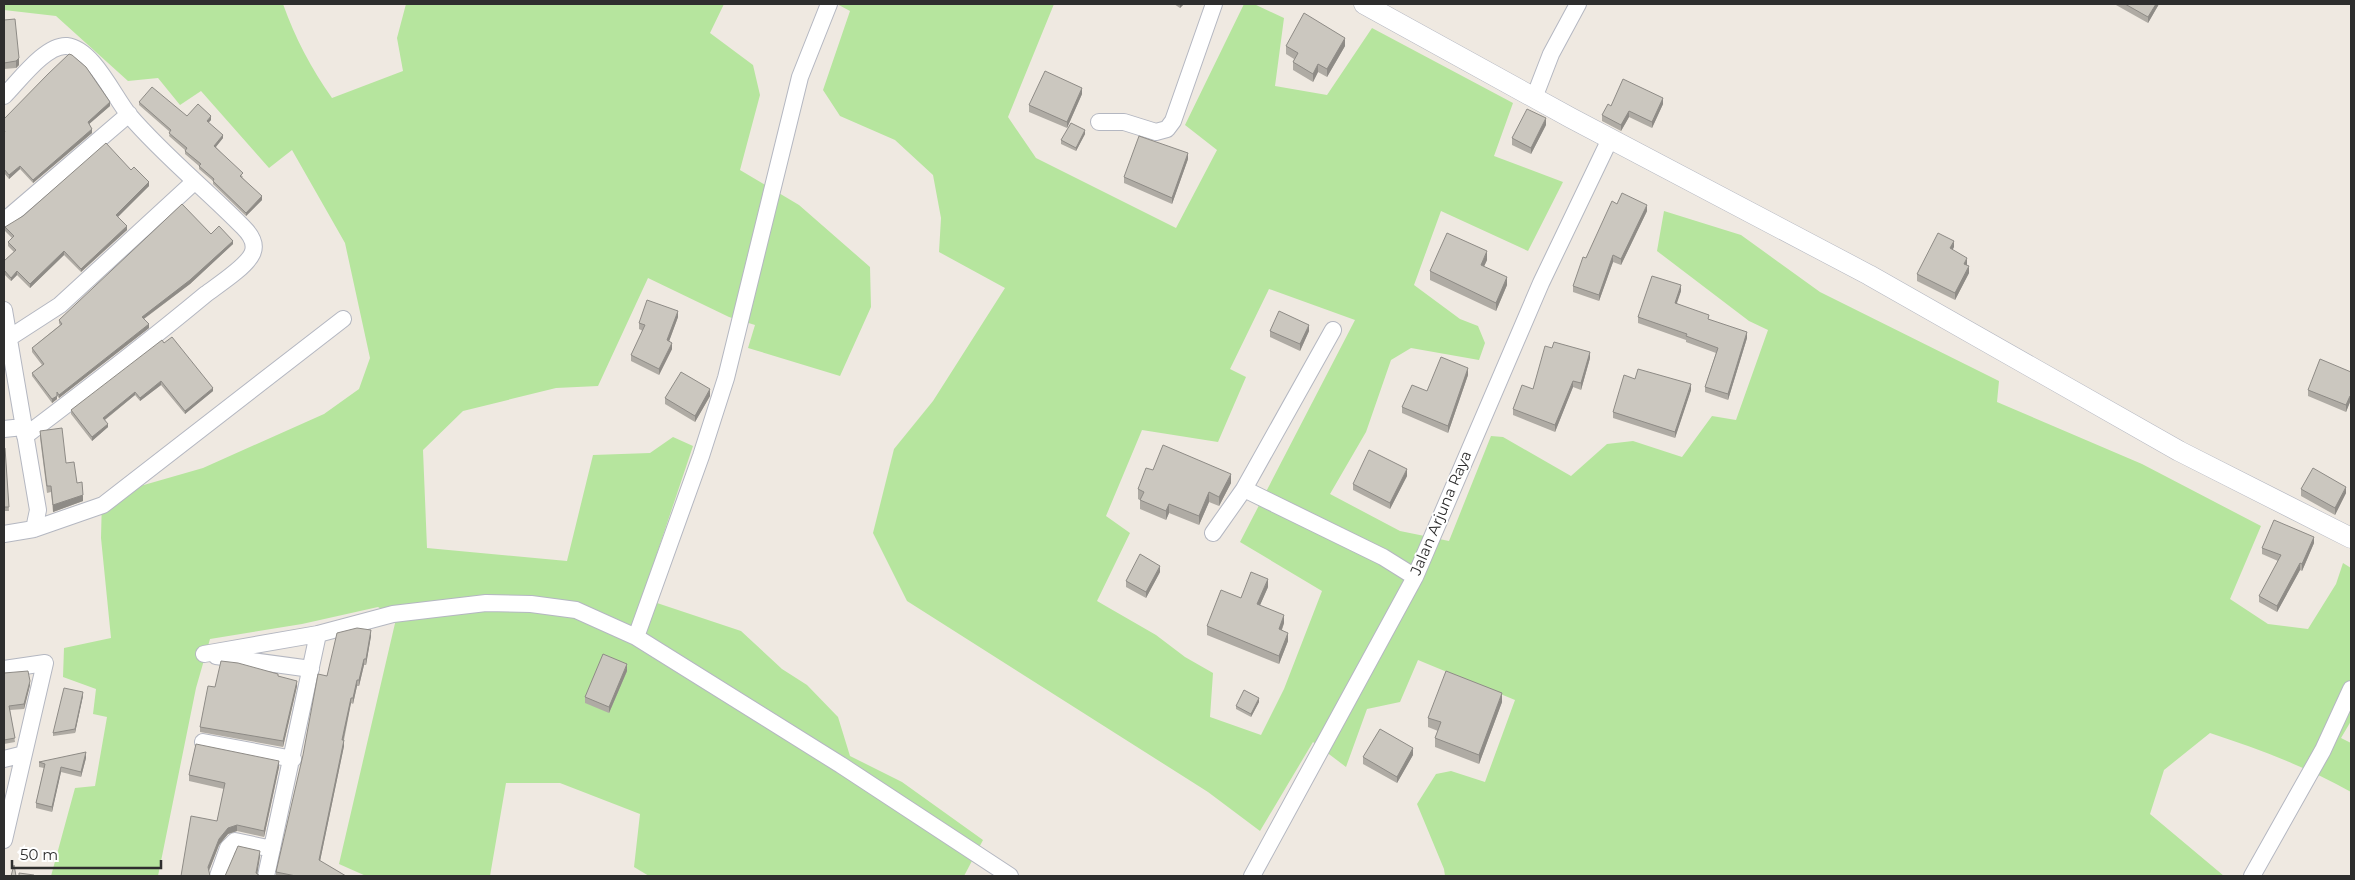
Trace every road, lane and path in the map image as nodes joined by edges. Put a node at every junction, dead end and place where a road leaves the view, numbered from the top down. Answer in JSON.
{"nodes":[{"id":1,"x":829,"y":4,"type":"edge"},
{"id":2,"x":1214,"y":4,"type":"edge"},
{"id":3,"x":1364,"y":4,"type":"edge"},
{"id":4,"x":1578,"y":4,"type":"edge"},
{"id":5,"x":4,"y":96,"type":"edge"},
{"id":6,"x":1534,"y":98,"type":"junction"},
{"id":7,"x":129,"y":114,"type":"junction"},
{"id":8,"x":1099,"y":122,"type":"dead end"},
{"id":9,"x":1610,"y":139,"type":"junction"},
{"id":10,"x":194,"y":182,"type":"junction"},
{"id":11,"x":4,"y":221,"type":"edge"},
{"id":12,"x":4,"y":310,"type":"edge"},
{"id":13,"x":343,"y":319,"type":"dead end"},
{"id":14,"x":1333,"y":330,"type":"dead end"},
{"id":15,"x":6,"y":338,"type":"edge"},
{"id":16,"x":4,"y":429,"type":"edge"},
{"id":17,"x":24,"y":432,"type":"junction"},
{"id":18,"x":1244,"y":489,"type":"junction"},
{"id":19,"x":34,"y":529,"type":"junction"},
{"id":20,"x":1213,"y":533,"type":"dead end"},
{"id":21,"x":4,"y":534,"type":"edge"},
{"id":22,"x":2351,"y":538,"type":"edge"},
{"id":23,"x":1415,"y":577,"type":"junction"},
{"id":24,"x":318,"y":634,"type":"junction"},
{"id":25,"x":636,"y":637,"type":"junction"},
{"id":26,"x":4,"y":669,"type":"edge"},
{"id":27,"x":311,"y":669,"type":"junction"},
{"id":28,"x":2351,"y":688,"type":"edge"},
{"id":29,"x":203,"y":742,"type":"dead end"},
{"id":30,"x":24,"y":754,"type":"junction"},
{"id":31,"x":293,"y":758,"type":"junction"},
{"id":32,"x":4,"y":759,"type":"edge"},
{"id":33,"x":4,"y":840,"type":"edge"},
{"id":34,"x":272,"y":849,"type":"junction"},
{"id":35,"x":218,"y":876,"type":"edge"},
{"id":36,"x":266,"y":876,"type":"edge"},
{"id":37,"x":1010,"y":876,"type":"edge"},
{"id":38,"x":1252,"y":876,"type":"edge"},
{"id":39,"x":2252,"y":876,"type":"edge"}],
"edges":[{"from":1,"to":25,"type":"street"},
{"from":2,"to":8,"type":"street"},
{"from":3,"to":6,"type":"street"},
{"from":4,"to":6,"type":"street"},
{"from":5,"to":7,"type":"street"},
{"from":6,"to":9,"type":"street"},
{"from":7,"to":10,"type":"street"},
{"from":7,"to":11,"type":"street"},
{"from":9,"to":22,"type":"street"},
{"from":9,"to":23,"type":"street","name":"Jalan Arjuna Raya"},
{"from":10,"to":15,"type":"street"},
{"from":10,"to":17,"type":"street"},
{"from":12,"to":15,"type":"street"},
{"from":13,"to":19,"type":"street"},
{"from":14,"to":18,"type":"street"},
{"from":15,"to":17,"type":"street"},
{"from":16,"to":17,"type":"street"},
{"from":17,"to":19,"type":"street"},
{"from":18,"to":20,"type":"street"},
{"from":18,"to":23,"type":"street"},
{"from":19,"to":21,"type":"street"},
{"from":23,"to":38,"type":"street","name":"Jalan Arjuna Raya"},
{"from":24,"to":25,"type":"street"},
{"from":24,"to":27,"type":"street"},
{"from":24,"to":27,"type":"street"},
{"from":25,"to":37,"type":"street"},
{"from":26,"to":30,"type":"street"},
{"from":27,"to":31,"type":"street"},
{"from":28,"to":39,"type":"street"},
{"from":29,"to":31,"type":"street"},
{"from":30,"to":32,"type":"street"},
{"from":30,"to":33,"type":"street"},
{"from":31,"to":34,"type":"street"},
{"from":34,"to":35,"type":"street"},
{"from":34,"to":36,"type":"street"}]}
